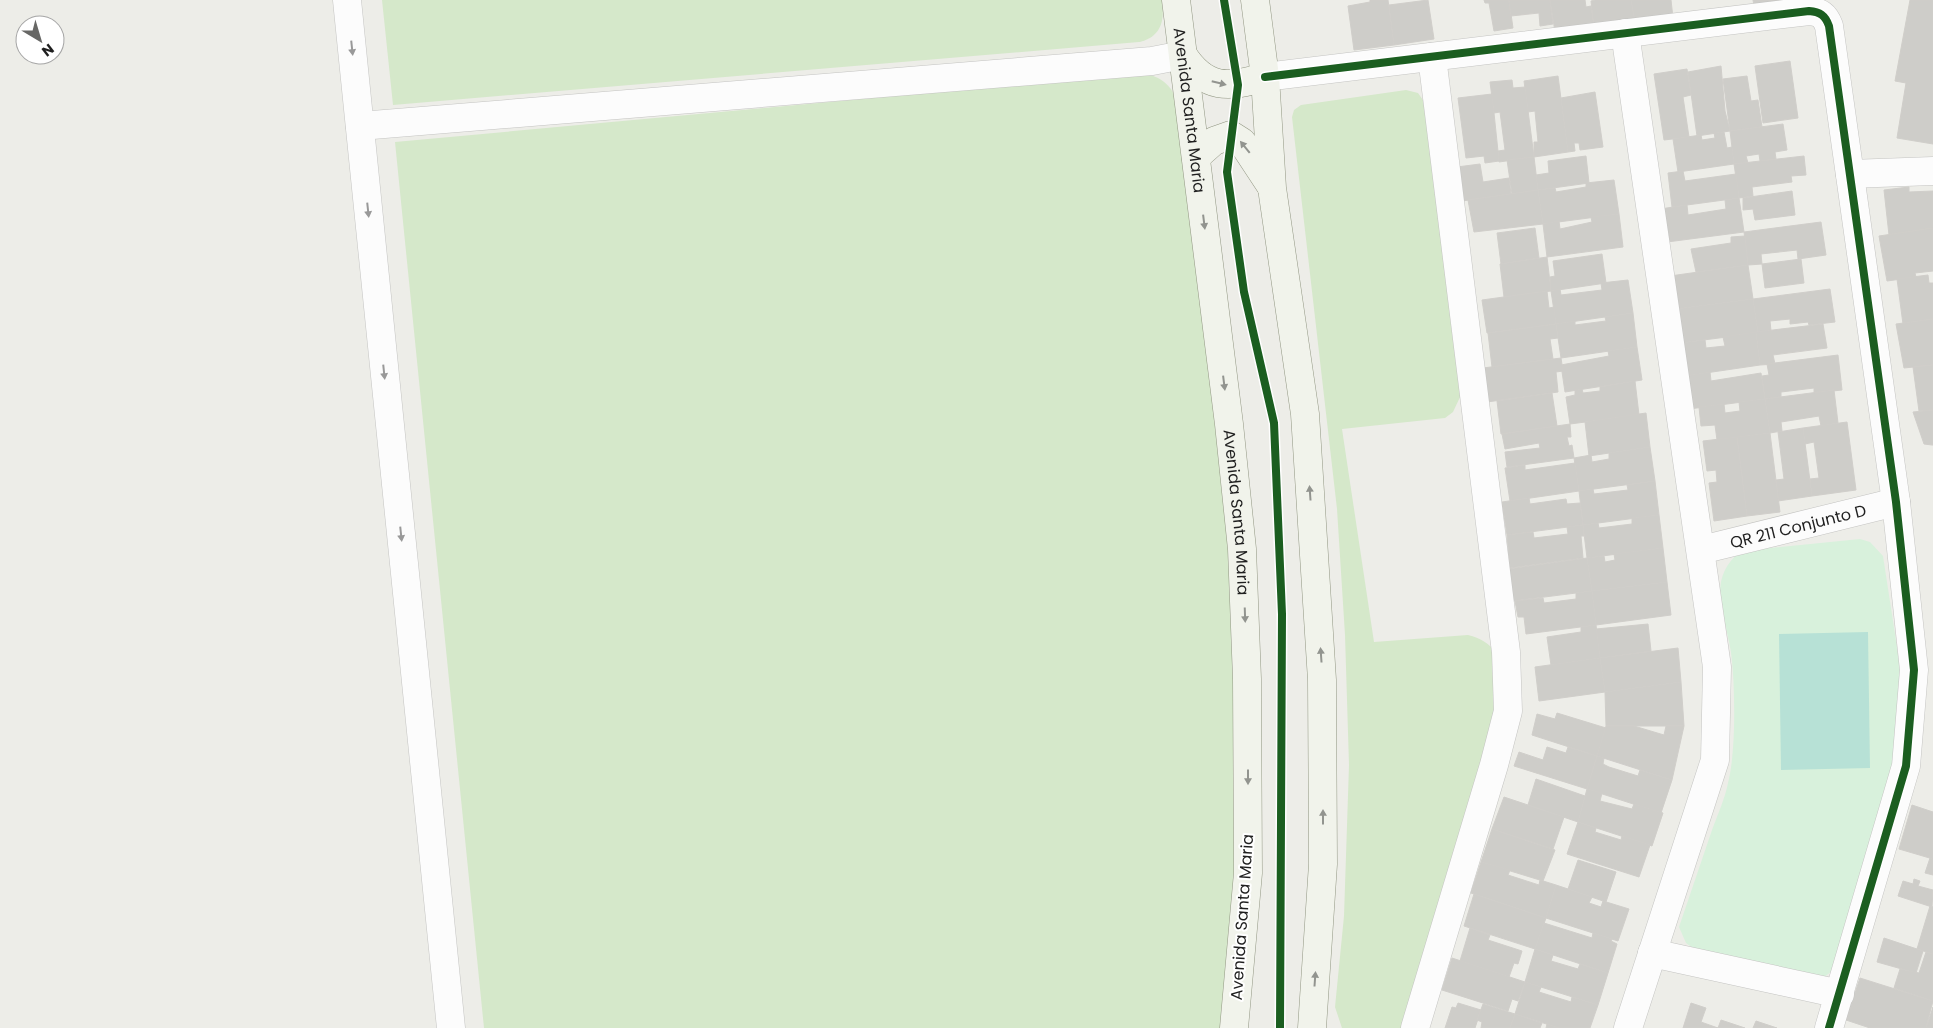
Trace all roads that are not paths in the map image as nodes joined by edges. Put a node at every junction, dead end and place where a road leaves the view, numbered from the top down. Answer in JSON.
{"nodes":[{"id":1,"x":347,"y":0,"type":"edge"},
{"id":2,"x":1176,"y":0,"type":"edge"},
{"id":3,"x":1255,"y":0,"type":"edge"},
{"id":4,"x":1625,"y":33,"type":"junction"},
{"id":5,"x":1183,"y":55,"type":"junction"},
{"id":6,"x":1432,"y":57,"type":"junction"},
{"id":7,"x":1265,"y":77,"type":"junction"},
{"id":8,"x":360,"y":126,"type":"junction"},
{"id":9,"x":1196,"y":157,"type":"junction"},
{"id":10,"x":1933,"y":171,"type":"edge"},
{"id":11,"x":1850,"y":174,"type":"junction"},
{"id":12,"x":1272,"y":188,"type":"junction"},
{"id":13,"x":1896,"y":502,"type":"junction"},
{"id":14,"x":1701,"y":550,"type":"junction"},
{"id":15,"x":1652,"y":953,"type":"junction"},
{"id":16,"x":1840,"y":994,"type":"junction"},
{"id":17,"x":451,"y":1028,"type":"edge"},
{"id":18,"x":1234,"y":1028,"type":"edge"},
{"id":19,"x":1312,"y":1028,"type":"edge"},
{"id":20,"x":1415,"y":1028,"type":"edge"},
{"id":21,"x":1628,"y":1028,"type":"edge"},
{"id":22,"x":1829,"y":1028,"type":"edge"}],
"edges":[{"from":1,"to":8,"type":"street","one_way":true},
{"from":2,"to":5,"type":"main road","name":"Avenida Santa Maria"},
{"from":3,"to":7,"type":"main road"},
{"from":4,"to":6,"type":"street"},
{"from":4,"to":11,"type":"street"},
{"from":4,"to":14,"type":"street"},
{"from":5,"to":7,"type":"main road","one_way":true},
{"from":5,"to":8,"type":"street"},
{"from":5,"to":9,"type":"main road","name":"Avenida Santa Maria"},
{"from":6,"to":7,"type":"street"},
{"from":6,"to":20,"type":"street"},
{"from":7,"to":12,"type":"main road"},
{"from":8,"to":17,"type":"street","one_way":true},
{"from":12,"to":9,"type":"main road","one_way":true},
{"from":9,"to":18,"type":"main road","name":"Avenida Santa Maria","one_way":true},
{"from":10,"to":11,"type":"street"},
{"from":11,"to":13,"type":"street"},
{"from":19,"to":12,"type":"main road","one_way":true},
{"from":13,"to":14,"type":"street","name":"QR 211 Conjunto D"},
{"from":13,"to":16,"type":"street"},
{"from":14,"to":15,"type":"street"},
{"from":15,"to":16,"type":"street"},
{"from":15,"to":21,"type":"street"},
{"from":16,"to":22,"type":"street"}]}
